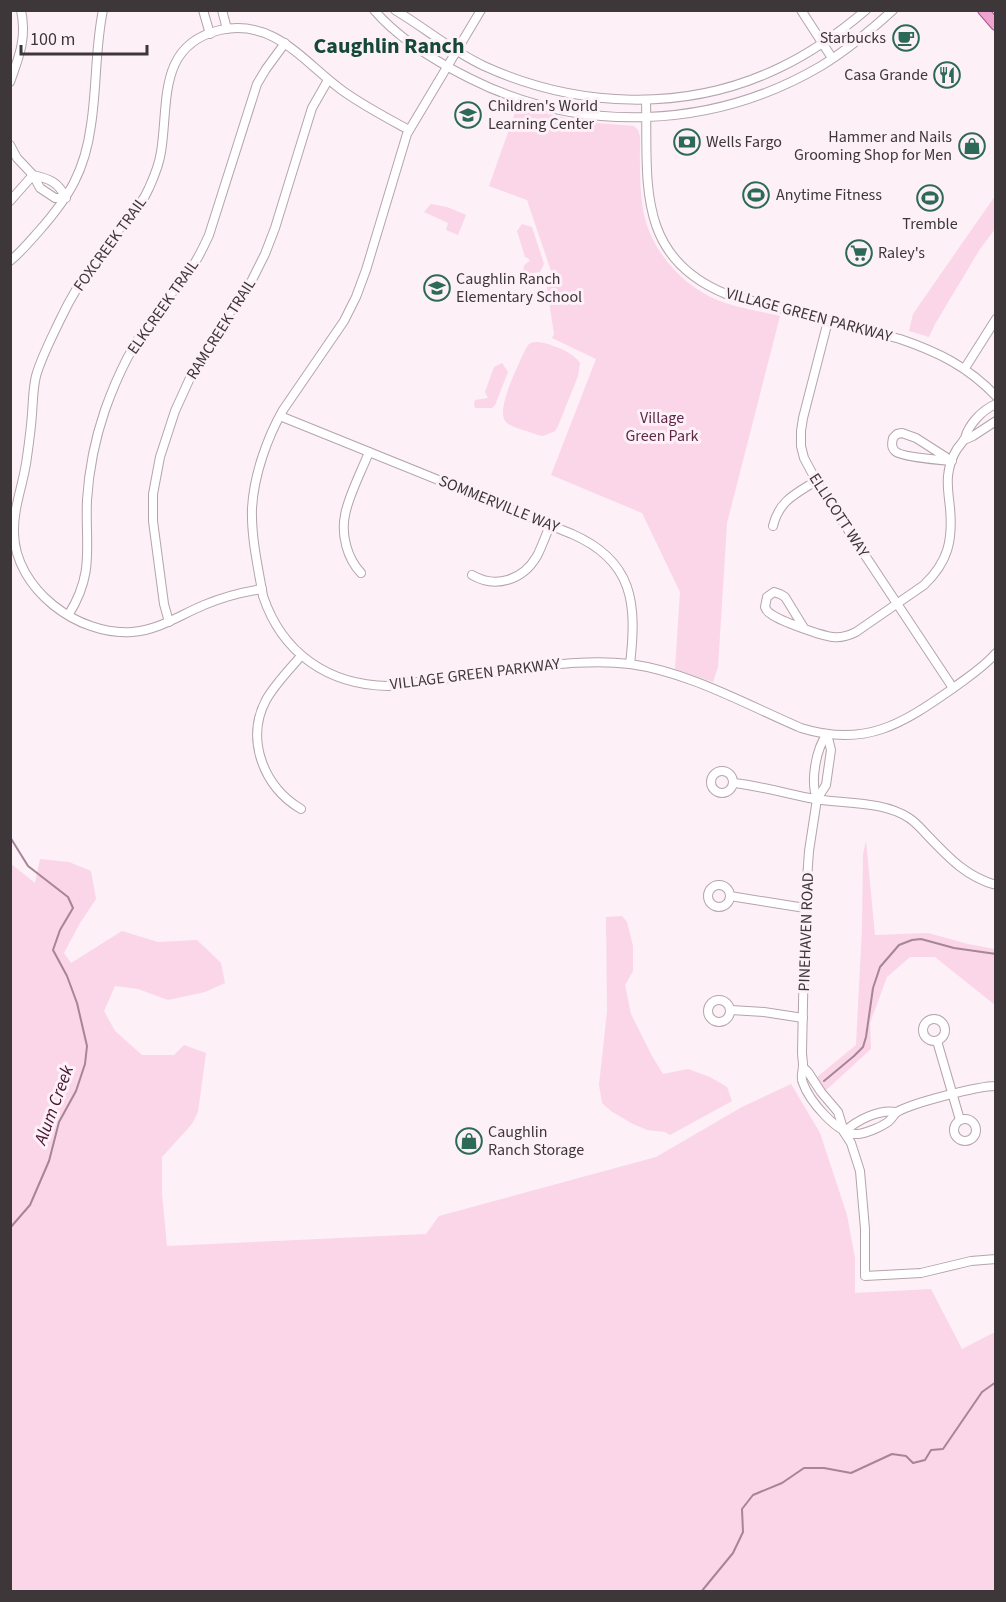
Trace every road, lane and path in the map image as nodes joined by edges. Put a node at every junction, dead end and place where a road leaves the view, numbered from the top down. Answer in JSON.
{"nodes":[{"id":1,"x":21,"y":10,"type":"edge"},
{"id":2,"x":103,"y":10,"type":"edge"},
{"id":3,"x":203,"y":10,"type":"edge"},
{"id":4,"x":222,"y":10,"type":"edge"},
{"id":5,"x":374,"y":10,"type":"edge"},
{"id":6,"x":395,"y":10,"type":"edge"},
{"id":7,"x":481,"y":10,"type":"edge"},
{"id":8,"x":801,"y":10,"type":"edge"},
{"id":9,"x":866,"y":10,"type":"edge"},
{"id":10,"x":893,"y":10,"type":"edge"},
{"id":11,"x":983,"y":10,"type":"edge"},
{"id":12,"x":996,"y":25,"type":"edge"},
{"id":13,"x":227,"y":29,"type":"junction"},
{"id":14,"x":210,"y":34,"type":"junction"},
{"id":15,"x":285,"y":43,"type":"junction"},
{"id":16,"x":823,"y":44,"type":"junction"},
{"id":17,"x":456,"y":51,"type":"junction"},
{"id":18,"x":832,"y":58,"type":"junction"},
{"id":19,"x":447,"y":66,"type":"junction"},
{"id":20,"x":328,"y":80,"type":"junction"},
{"id":21,"x":10,"y":82,"type":"edge"},
{"id":22,"x":646,"y":100,"type":"junction"},
{"id":23,"x":647,"y":118,"type":"junction"},
{"id":24,"x":409,"y":130,"type":"junction"},
{"id":25,"x":10,"y":145,"type":"edge"},
{"id":26,"x":33,"y":175,"type":"junction"},
{"id":27,"x":66,"y":198,"type":"junction"},
{"id":28,"x":10,"y":201,"type":"edge"},
{"id":29,"x":10,"y":261,"type":"edge"},
{"id":30,"x":996,"y":319,"type":"edge"},
{"id":31,"x":828,"y":321,"type":"junction"},
{"id":32,"x":965,"y":369,"type":"junction"},
{"id":33,"x":996,"y":396,"type":"edge"},
{"id":34,"x":996,"y":404,"type":"edge"},
{"id":35,"x":280,"y":416,"type":"junction"},
{"id":36,"x":996,"y":421,"type":"edge"},
{"id":37,"x":964,"y":440,"type":"junction"},
{"id":38,"x":369,"y":452,"type":"junction"},
{"id":39,"x":952,"y":461,"type":"junction"},
{"id":40,"x":816,"y":481,"type":"junction"},
{"id":41,"x":550,"y":525,"type":"junction"},
{"id":42,"x":773,"y":526,"type":"dead end"},
{"id":43,"x":361,"y":573,"type":"dead end"},
{"id":44,"x":472,"y":575,"type":"dead end"},
{"id":45,"x":262,"y":589,"type":"junction"},
{"id":46,"x":897,"y":603,"type":"junction"},
{"id":47,"x":69,"y":614,"type":"junction"},
{"id":48,"x":169,"y":622,"type":"junction"},
{"id":49,"x":804,"y":628,"type":"junction"},
{"id":50,"x":996,"y":653,"type":"edge"},
{"id":51,"x":301,"y":656,"type":"junction"},
{"id":52,"x":630,"y":664,"type":"junction"},
{"id":53,"x":953,"y":688,"type":"junction"},
{"id":54,"x":827,"y":734,"type":"junction"},
{"id":55,"x":734,"y":783,"type":"dead end"},
{"id":56,"x":817,"y":799,"type":"junction"},
{"id":57,"x":301,"y":809,"type":"dead end"},
{"id":58,"x":996,"y":885,"type":"edge"},
{"id":59,"x":730,"y":896,"type":"dead end"},
{"id":60,"x":805,"y":908,"type":"junction"},
{"id":61,"x":731,"y":1010,"type":"dead end"},
{"id":62,"x":803,"y":1018,"type":"junction"},
{"id":63,"x":938,"y":1041,"type":"dead end"},
{"id":64,"x":996,"y":1086,"type":"edge"},
{"id":65,"x":952,"y":1094,"type":"junction"},
{"id":66,"x":960,"y":1120,"type":"dead end"},
{"id":67,"x":844,"y":1132,"type":"junction"},
{"id":68,"x":996,"y":1258,"type":"edge"}],
"edges":[{"from":1,"to":21,"type":"street"},
{"from":2,"to":27,"type":"street"},
{"from":3,"to":14,"type":"street"},
{"from":4,"to":13,"type":"street"},
{"from":5,"to":19,"type":"street"},
{"from":6,"to":17,"type":"street"},
{"from":7,"to":17,"type":"street","name":"VILLAGE GREEN PARKWAY"},
{"from":8,"to":16,"type":"street"},
{"from":9,"to":16,"type":"street"},
{"from":10,"to":18,"type":"street"},
{"from":11,"to":12,"type":"main road"},
{"from":13,"to":14,"type":"street","name":"FOXCREEK TRAIL"},
{"from":13,"to":15,"type":"street","name":"FOXCREEK TRAIL"},
{"from":14,"to":47,"type":"street","name":"FOXCREEK TRAIL"},
{"from":15,"to":20,"type":"street","name":"FOXCREEK TRAIL"},
{"from":15,"to":47,"type":"street","name":"ELKCREEK TRAIL"},
{"from":16,"to":18,"type":"street"},
{"from":16,"to":22,"type":"street"},
{"from":17,"to":19,"type":"street","name":"VILLAGE GREEN PARKWAY"},
{"from":17,"to":22,"type":"street"},
{"from":18,"to":23,"type":"street"},
{"from":19,"to":23,"type":"street"},
{"from":19,"to":24,"type":"street","name":"VILLAGE GREEN PARKWAY"},
{"from":20,"to":24,"type":"street","name":"FOXCREEK TRAIL"},
{"from":20,"to":48,"type":"street","name":"RAMCREEK TRAIL"},
{"from":22,"to":23,"type":"street","name":"VILLAGE GREEN PARKWAY"},
{"from":23,"to":31,"type":"street","name":"VILLAGE GREEN PARKWAY"},
{"from":24,"to":35,"type":"street","name":"VILLAGE GREEN PARKWAY"},
{"from":25,"to":26,"type":"street"},
{"from":26,"to":27,"type":"street"},
{"from":26,"to":28,"type":"street"},
{"from":27,"to":29,"type":"street"},
{"from":30,"to":32,"type":"street"},
{"from":31,"to":32,"type":"street","name":"VILLAGE GREEN PARKWAY"},
{"from":31,"to":40,"type":"street","name":"ELLICOTT WAY"},
{"from":32,"to":33,"type":"street","name":"VILLAGE GREEN PARKWAY"},
{"from":34,"to":37,"type":"street"},
{"from":35,"to":38,"type":"street","name":"SOMMERVILLE WAY"},
{"from":35,"to":45,"type":"street","name":"VILLAGE GREEN PARKWAY"},
{"from":36,"to":37,"type":"street"},
{"from":37,"to":39,"type":"street"},
{"from":38,"to":41,"type":"street","name":"SOMMERVILLE WAY"},
{"from":38,"to":43,"type":"street"},
{"from":39,"to":39,"type":"street"},
{"from":39,"to":46,"type":"street"},
{"from":40,"to":42,"type":"street"},
{"from":40,"to":46,"type":"street","name":"ELLICOTT WAY"},
{"from":41,"to":44,"type":"street"},
{"from":41,"to":52,"type":"street","name":"SOMMERVILLE WAY"},
{"from":45,"to":48,"type":"street","name":"FOXCREEK TRAIL"},
{"from":45,"to":51,"type":"street","name":"VILLAGE GREEN PARKWAY"},
{"from":46,"to":49,"type":"street"},
{"from":46,"to":53,"type":"street","name":"ELLICOTT WAY"},
{"from":47,"to":48,"type":"street","name":"FOXCREEK TRAIL"},
{"from":49,"to":49,"type":"street"},
{"from":50,"to":53,"type":"street","name":"VILLAGE GREEN PARKWAY"},
{"from":51,"to":52,"type":"street","name":"VILLAGE GREEN PARKWAY"},
{"from":51,"to":57,"type":"street"},
{"from":52,"to":54,"type":"street","name":"VILLAGE GREEN PARKWAY"},
{"from":53,"to":54,"type":"street","name":"VILLAGE GREEN PARKWAY"},
{"from":54,"to":56,"type":"street","name":"PINEHAVEN ROAD"},
{"from":55,"to":56,"type":"street"},
{"from":56,"to":58,"type":"street"},
{"from":56,"to":60,"type":"street","name":"PINEHAVEN ROAD"},
{"from":59,"to":60,"type":"street"},
{"from":60,"to":62,"type":"street","name":"PINEHAVEN ROAD"},
{"from":61,"to":62,"type":"street"},
{"from":62,"to":67,"type":"street","name":"PINEHAVEN ROAD"},
{"from":63,"to":65,"type":"street"},
{"from":64,"to":65,"type":"street"},
{"from":65,"to":66,"type":"street"},
{"from":65,"to":67,"type":"street"},
{"from":67,"to":68,"type":"street","name":"PINEHAVEN ROAD"}]}
